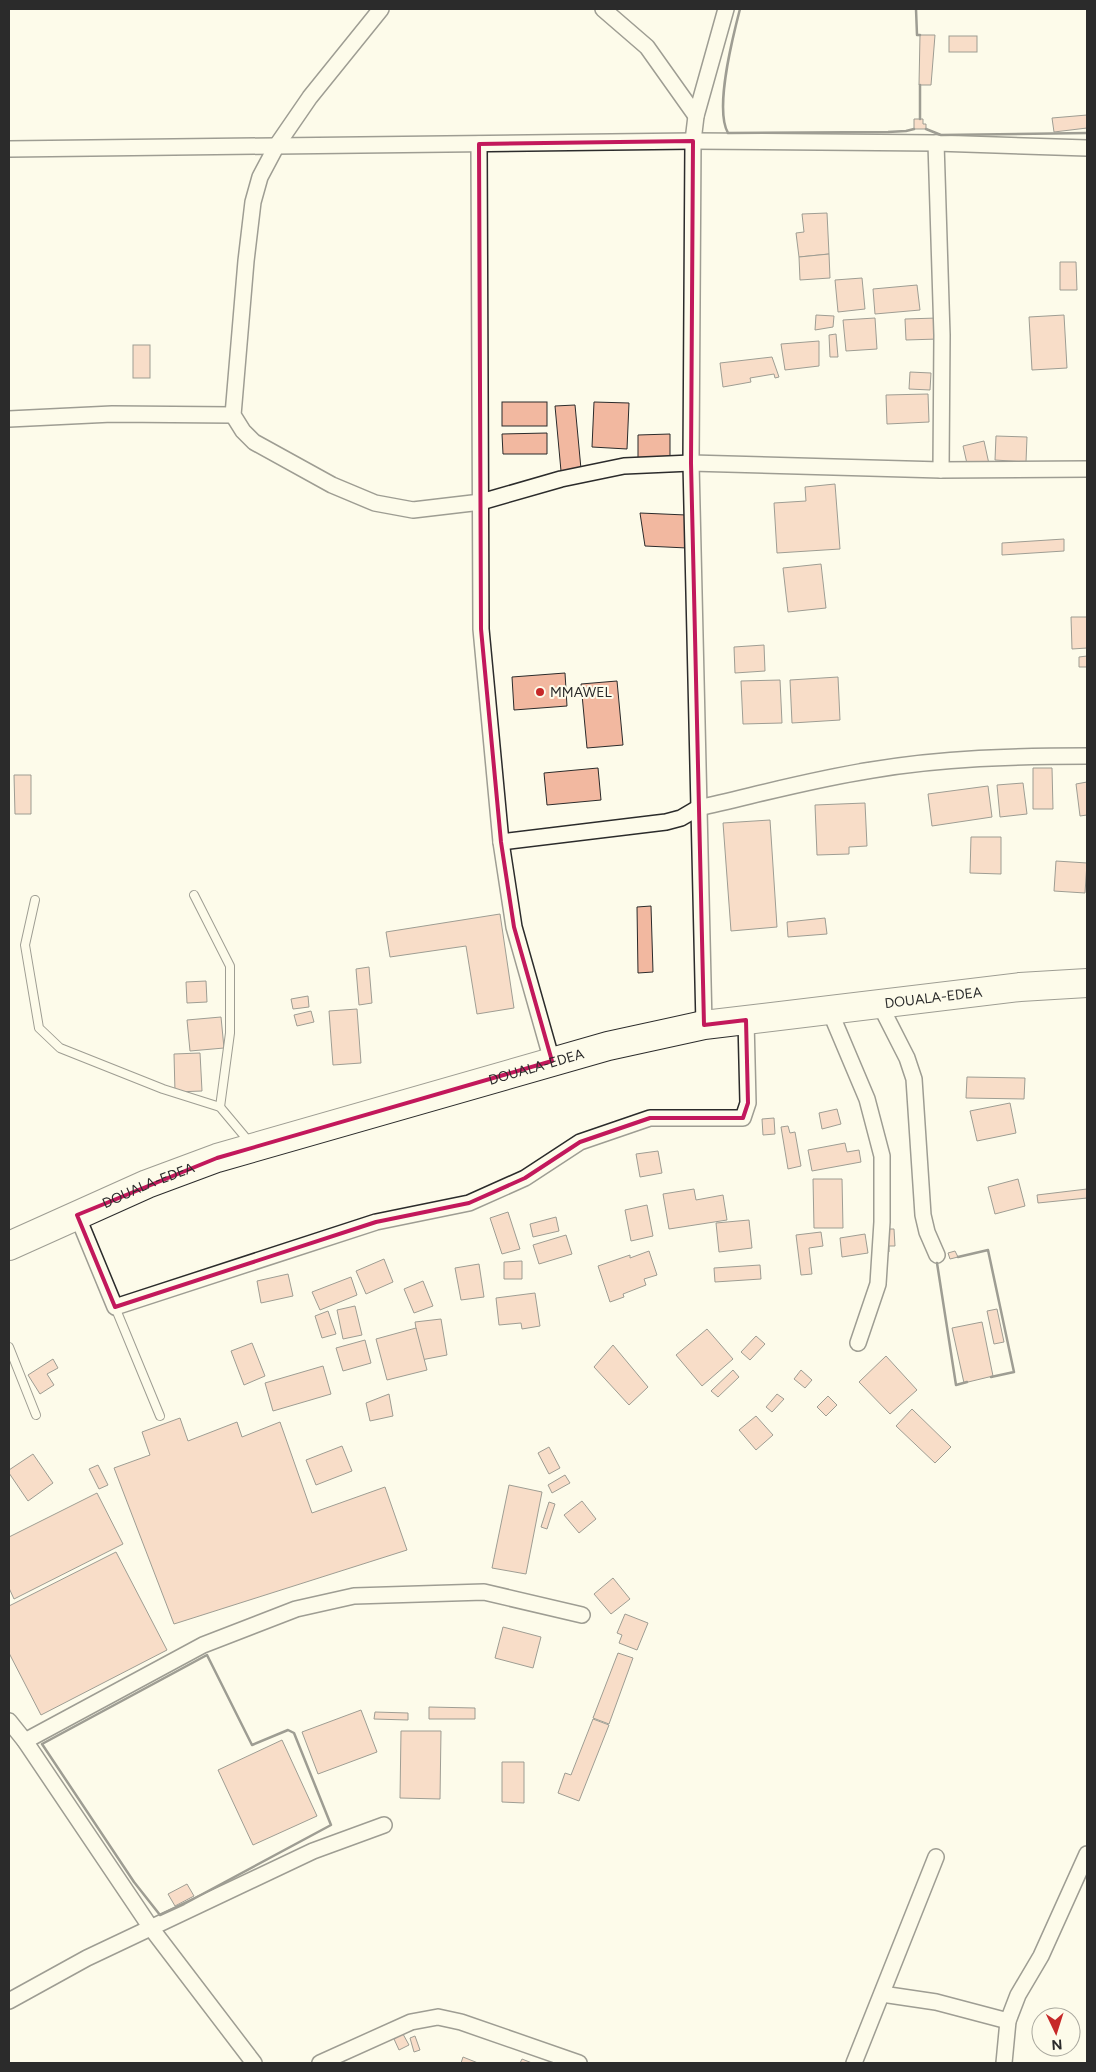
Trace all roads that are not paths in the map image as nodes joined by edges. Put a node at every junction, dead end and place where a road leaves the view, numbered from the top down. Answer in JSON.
{"nodes":[{"id":1,"x":381,"y":9,"type":"edge"},
{"id":2,"x":603,"y":9,"type":"edge"},
{"id":3,"x":726,"y":9,"type":"edge"},
{"id":4,"x":696,"y":116,"type":"junction"},
{"id":5,"x":693,"y":142,"type":"junction"},
{"id":6,"x":936,"y":143,"type":"junction"},
{"id":7,"x":479,"y":144,"type":"junction"},
{"id":8,"x":277,"y":145,"type":"junction"},
{"id":9,"x":1087,"y":148,"type":"edge"},
{"id":10,"x":9,"y":149,"type":"edge"},
{"id":11,"x":233,"y":415,"type":"junction"},
{"id":12,"x":9,"y":419,"type":"edge"},
{"id":13,"x":691,"y":463,"type":"junction"},
{"id":14,"x":1087,"y":469,"type":"edge"},
{"id":15,"x":941,"y":470,"type":"junction"},
{"id":16,"x":481,"y":502,"type":"junction"},
{"id":17,"x":1087,"y":756,"type":"edge"},
{"id":18,"x":698,"y":808,"type":"junction"},
{"id":19,"x":501,"y":842,"type":"junction"},
{"id":20,"x":194,"y":895,"type":"dead end"},
{"id":21,"x":34,"y":900,"type":"dead end"},
{"id":22,"x":1087,"y":983,"type":"edge"},
{"id":23,"x":879,"y":1003,"type":"junction"},
{"id":24,"x":829,"y":1009,"type":"junction"},
{"id":25,"x":746,"y":1020,"type":"junction"},
{"id":26,"x":704,"y":1025,"type":"junction"},
{"id":27,"x":552,"y":1061,"type":"junction"},
{"id":28,"x":220,"y":1107,"type":"junction"},
{"id":29,"x":254,"y":1147,"type":"junction"},
{"id":30,"x":77,"y":1214,"type":"junction"},
{"id":31,"x":9,"y":1246,"type":"edge"},
{"id":32,"x":937,"y":1255,"type":"dead end"},
{"id":33,"x":115,"y":1307,"type":"junction"},
{"id":34,"x":858,"y":1343,"type":"dead end"},
{"id":35,"x":9,"y":1347,"type":"edge"},
{"id":36,"x":36,"y":1415,"type":"dead end"},
{"id":37,"x":160,"y":1416,"type":"dead end"},
{"id":38,"x":582,"y":1615,"type":"dead end"},
{"id":39,"x":9,"y":1721,"type":"edge"},
{"id":40,"x":25,"y":1741,"type":"junction"},
{"id":41,"x":384,"y":1825,"type":"dead end"},
{"id":42,"x":1087,"y":1854,"type":"edge"},
{"id":43,"x":936,"y":1857,"type":"dead end"},
{"id":44,"x":151,"y":1928,"type":"junction"},
{"id":45,"x":882,"y":1994,"type":"junction"},
{"id":46,"x":9,"y":2001,"type":"edge"},
{"id":47,"x":1008,"y":2021,"type":"junction"},
{"id":48,"x":254,"y":2063,"type":"edge"},
{"id":49,"x":320,"y":2063,"type":"edge"},
{"id":50,"x":579,"y":2063,"type":"edge"},
{"id":51,"x":854,"y":2063,"type":"edge"},
{"id":52,"x":1004,"y":2063,"type":"edge"}],
"edges":[{"from":1,"to":8,"type":"street"},
{"from":2,"to":4,"type":"street"},
{"from":3,"to":4,"type":"street"},
{"from":4,"to":5,"type":"street"},
{"from":5,"to":6,"type":"street"},
{"from":5,"to":7,"type":"street"},
{"from":5,"to":13,"type":"street"},
{"from":6,"to":9,"type":"street"},
{"from":6,"to":15,"type":"street"},
{"from":7,"to":8,"type":"street"},
{"from":7,"to":16,"type":"street"},
{"from":8,"to":10,"type":"street"},
{"from":8,"to":11,"type":"street"},
{"from":11,"to":12,"type":"street"},
{"from":11,"to":16,"type":"street"},
{"from":13,"to":15,"type":"street"},
{"from":13,"to":16,"type":"street"},
{"from":13,"to":18,"type":"street"},
{"from":14,"to":15,"type":"street"},
{"from":16,"to":19,"type":"street"},
{"from":17,"to":18,"type":"street"},
{"from":18,"to":19,"type":"street"},
{"from":18,"to":26,"type":"street"},
{"from":19,"to":27,"type":"street"},
{"from":20,"to":28,"type":"lane"},
{"from":21,"to":28,"type":"lane"},
{"from":22,"to":23,"type":"highway","name":"DOUALA-EDEA"},
{"from":23,"to":24,"type":"highway","name":"DOUALA-EDEA"},
{"from":23,"to":32,"type":"street"},
{"from":24,"to":25,"type":"highway","name":"DOUALA-EDEA"},
{"from":24,"to":34,"type":"street"},
{"from":25,"to":26,"type":"highway","name":"DOUALA-EDEA"},
{"from":25,"to":33,"type":"street"},
{"from":26,"to":27,"type":"highway","name":"DOUALA-EDEA"},
{"from":27,"to":29,"type":"highway","name":"DOUALA-EDEA"},
{"from":28,"to":29,"type":"lane"},
{"from":29,"to":30,"type":"highway","name":"DOUALA-EDEA"},
{"from":30,"to":31,"type":"highway","name":"DOUALA-EDEA"},
{"from":30,"to":33,"type":"street"},
{"from":33,"to":37,"type":"lane"},
{"from":35,"to":36,"type":"lane"},
{"from":38,"to":40,"type":"street"},
{"from":39,"to":40,"type":"street"},
{"from":40,"to":44,"type":"street"},
{"from":41,"to":44,"type":"street"},
{"from":42,"to":47,"type":"street"},
{"from":43,"to":45,"type":"street"},
{"from":44,"to":46,"type":"street"},
{"from":44,"to":48,"type":"street"},
{"from":45,"to":47,"type":"street"},
{"from":45,"to":51,"type":"street"},
{"from":47,"to":52,"type":"street"},
{"from":49,"to":50,"type":"street"}]}
